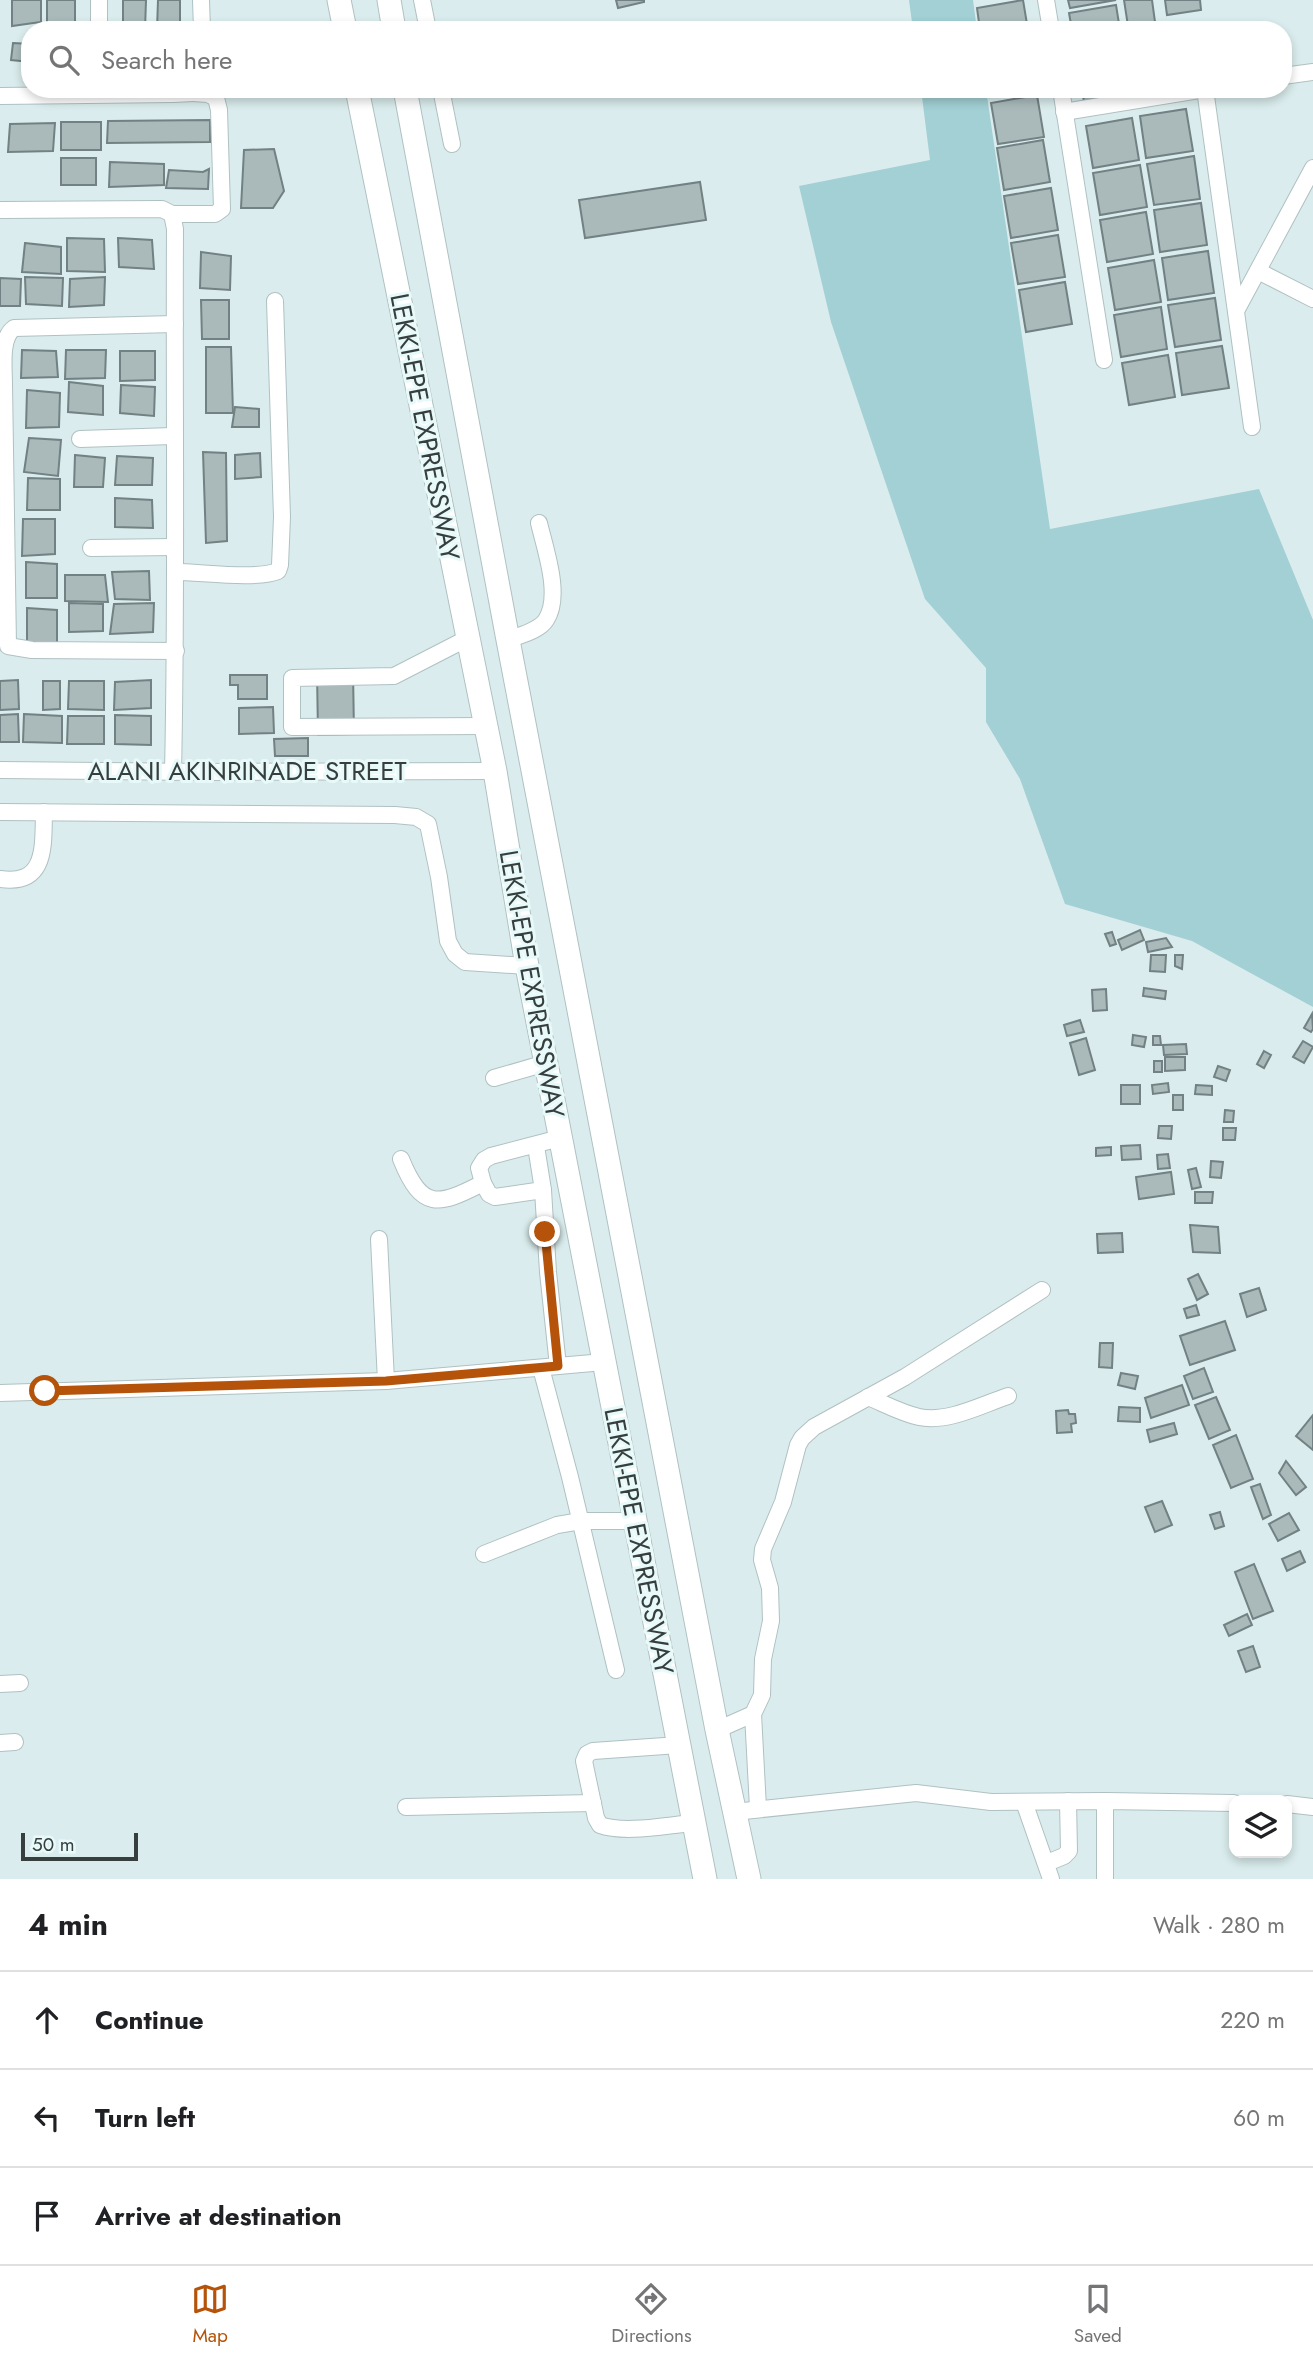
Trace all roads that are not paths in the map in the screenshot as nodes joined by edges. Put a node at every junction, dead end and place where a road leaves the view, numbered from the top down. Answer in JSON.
{"nodes":[{"id":1,"x":99,"y":0,"type":"edge"},
{"id":2,"x":201,"y":0,"type":"edge"},
{"id":3,"x":339,"y":0,"type":"edge"},
{"id":4,"x":388,"y":0,"type":"edge"},
{"id":5,"x":422,"y":0,"type":"edge"},
{"id":6,"x":1046,"y":0,"type":"edge"},
{"id":7,"x":99,"y":21,"type":"edge"},
{"id":8,"x":202,"y":21,"type":"edge"},
{"id":9,"x":343,"y":21,"type":"edge"},
{"id":10,"x":392,"y":21,"type":"edge"},
{"id":11,"x":426,"y":21,"type":"edge"},
{"id":12,"x":1050,"y":21,"type":"edge"},
{"id":13,"x":1313,"y":72,"type":"edge"},
{"id":14,"x":1292,"y":75,"type":"edge"},
{"id":15,"x":21,"y":95,"type":"edge"},
{"id":16,"x":0,"y":96,"type":"edge"},
{"id":17,"x":216,"y":98,"type":"edge"},
{"id":18,"x":359,"y":98,"type":"edge"},
{"id":19,"x":407,"y":98,"type":"edge"},
{"id":20,"x":443,"y":98,"type":"edge"},
{"id":21,"x":1062,"y":98,"type":"edge"},
{"id":22,"x":1150,"y":98,"type":"edge"},
{"id":23,"x":1206,"y":98,"type":"edge"},
{"id":24,"x":1064,"y":112,"type":"junction"},
{"id":25,"x":452,"y":144,"type":"dead end"},
{"id":26,"x":1313,"y":168,"type":"edge"},
{"id":27,"x":0,"y":210,"type":"edge"},
{"id":28,"x":172,"y":214,"type":"junction"},
{"id":29,"x":1258,"y":271,"type":"junction"},
{"id":30,"x":1313,"y":299,"type":"edge"},
{"id":31,"x":275,"y":301,"type":"dead end"},
{"id":32,"x":1236,"y":311,"type":"junction"},
{"id":33,"x":175,"y":324,"type":"junction"},
{"id":34,"x":1104,"y":360,"type":"dead end"},
{"id":35,"x":1252,"y":427,"type":"dead end"},
{"id":36,"x":173,"y":436,"type":"junction"},
{"id":37,"x":80,"y":439,"type":"dead end"},
{"id":38,"x":539,"y":523,"type":"dead end"},
{"id":39,"x":175,"y":547,"type":"junction"},
{"id":40,"x":92,"y":548,"type":"dead end"},
{"id":41,"x":176,"y":572,"type":"junction"},
{"id":42,"x":468,"y":638,"type":"junction"},
{"id":43,"x":508,"y":640,"type":"junction"},
{"id":44,"x":176,"y":652,"type":"junction"},
{"id":45,"x":486,"y":726,"type":"junction"},
{"id":46,"x":0,"y":770,"type":"edge"},
{"id":47,"x":495,"y":771,"type":"junction"},
{"id":48,"x":173,"y":772,"type":"junction"},
{"id":49,"x":0,"y":812,"type":"edge"},
{"id":50,"x":44,"y":813,"type":"junction"},
{"id":51,"x":0,"y":879,"type":"edge"},
{"id":52,"x":527,"y":966,"type":"junction"},
{"id":53,"x":546,"y":1063,"type":"junction"},
{"id":54,"x":494,"y":1078,"type":"dead end"},
{"id":55,"x":560,"y":1138,"type":"junction"},
{"id":56,"x":536,"y":1146,"type":"junction"},
{"id":57,"x":401,"y":1160,"type":"dead end"},
{"id":58,"x":482,"y":1183,"type":"junction"},
{"id":59,"x":543,"y":1190,"type":"junction"},
{"id":60,"x":379,"y":1239,"type":"dead end"},
{"id":61,"x":1042,"y":1290,"type":"dead end"},
{"id":62,"x":604,"y":1362,"type":"junction"},
{"id":63,"x":558,"y":1366,"type":"junction"},
{"id":64,"x":541,"y":1368,"type":"junction"},
{"id":65,"x":386,"y":1381,"type":"junction"},
{"id":66,"x":0,"y":1393,"type":"edge"},
{"id":67,"x":1008,"y":1396,"type":"dead end"},
{"id":68,"x":868,"y":1397,"type":"junction"},
{"id":69,"x":581,"y":1521,"type":"junction"},
{"id":70,"x":635,"y":1521,"type":"junction"},
{"id":71,"x":484,"y":1554,"type":"dead end"},
{"id":72,"x":616,"y":1671,"type":"dead end"},
{"id":73,"x":20,"y":1683,"type":"dead end"},
{"id":74,"x":0,"y":1684,"type":"edge"},
{"id":75,"x":753,"y":1714,"type":"junction"},
{"id":76,"x":717,"y":1730,"type":"junction"},
{"id":77,"x":680,"y":1745,"type":"junction"},
{"id":78,"x":1068,"y":1801,"type":"junction"},
{"id":79,"x":1105,"y":1801,"type":"junction"},
{"id":80,"x":1024,"y":1802,"type":"junction"},
{"id":81,"x":593,"y":1803,"type":"junction"},
{"id":82,"x":1229,"y":1803,"type":"edge"},
{"id":83,"x":1292,"y":1805,"type":"edge"},
{"id":84,"x":406,"y":1807,"type":"dead end"},
{"id":85,"x":1313,"y":1807,"type":"edge"},
{"id":86,"x":758,"y":1808,"type":"junction"},
{"id":87,"x":734,"y":1812,"type":"junction"},
{"id":88,"x":694,"y":1823,"type":"junction"},
{"id":89,"x":1049,"y":1871,"type":"edge"},
{"id":90,"x":705,"y":1879,"type":"edge"},
{"id":91,"x":749,"y":1879,"type":"edge"},
{"id":92,"x":1105,"y":1879,"type":"edge"}],
"edges":[{"from":1,"to":7,"type":"street"},
{"from":2,"to":8,"type":"street"},
{"from":3,"to":9,"type":"highway"},
{"from":4,"to":10,"type":"highway"},
{"from":5,"to":11,"type":"street"},
{"from":6,"to":12,"type":"street"},
{"from":13,"to":14,"type":"street"},
{"from":15,"to":16,"type":"street"},
{"from":17,"to":28,"type":"street"},
{"from":18,"to":42,"type":"highway","name":"LEKKI-EPE EXPRESSWAY"},
{"from":19,"to":43,"type":"highway","name":"LEKKI-EPE EXPRESSWAY"},
{"from":20,"to":25,"type":"street"},
{"from":21,"to":24,"type":"street"},
{"from":22,"to":24,"type":"street"},
{"from":23,"to":32,"type":"street"},
{"from":24,"to":34,"type":"street"},
{"from":26,"to":29,"type":"street"},
{"from":27,"to":28,"type":"street"},
{"from":28,"to":33,"type":"street"},
{"from":29,"to":30,"type":"street"},
{"from":29,"to":32,"type":"street"},
{"from":31,"to":41,"type":"street"},
{"from":32,"to":35,"type":"street"},
{"from":33,"to":36,"type":"street"},
{"from":33,"to":44,"type":"street"},
{"from":36,"to":37,"type":"street"},
{"from":36,"to":39,"type":"street"},
{"from":38,"to":43,"type":"street"},
{"from":39,"to":40,"type":"street"},
{"from":39,"to":41,"type":"street"},
{"from":41,"to":44,"type":"street"},
{"from":42,"to":45,"type":"highway","name":"LEKKI-EPE EXPRESSWAY"},
{"from":42,"to":45,"type":"street"},
{"from":43,"to":76,"type":"highway","name":"LEKKI-EPE EXPRESSWAY"},
{"from":44,"to":48,"type":"street"},
{"from":45,"to":47,"type":"highway","name":"LEKKI-EPE EXPRESSWAY"},
{"from":46,"to":48,"type":"street","name":"ALANI AKINRINADE STREET"},
{"from":47,"to":48,"type":"street","name":"ALANI AKINRINADE STREET"},
{"from":47,"to":52,"type":"highway","name":"LEKKI-EPE EXPRESSWAY"},
{"from":49,"to":50,"type":"street"},
{"from":50,"to":51,"type":"street"},
{"from":50,"to":52,"type":"street"},
{"from":52,"to":53,"type":"highway","name":"LEKKI-EPE EXPRESSWAY"},
{"from":53,"to":54,"type":"street"},
{"from":53,"to":55,"type":"highway","name":"LEKKI-EPE EXPRESSWAY"},
{"from":55,"to":56,"type":"street"},
{"from":55,"to":62,"type":"highway","name":"LEKKI-EPE EXPRESSWAY"},
{"from":56,"to":58,"type":"street"},
{"from":56,"to":59,"type":"street"},
{"from":57,"to":58,"type":"street"},
{"from":58,"to":59,"type":"street"},
{"from":59,"to":63,"type":"street"},
{"from":60,"to":65,"type":"street"},
{"from":61,"to":68,"type":"street"},
{"from":62,"to":63,"type":"street"},
{"from":62,"to":70,"type":"highway","name":"LEKKI-EPE EXPRESSWAY"},
{"from":63,"to":64,"type":"street"},
{"from":64,"to":65,"type":"street"},
{"from":64,"to":69,"type":"street"},
{"from":65,"to":66,"type":"street"},
{"from":67,"to":68,"type":"street"},
{"from":68,"to":75,"type":"street"},
{"from":69,"to":70,"type":"street"},
{"from":69,"to":71,"type":"street"},
{"from":69,"to":72,"type":"street"},
{"from":70,"to":77,"type":"highway","name":"LEKKI-EPE EXPRESSWAY"},
{"from":73,"to":74,"type":"street"},
{"from":75,"to":76,"type":"street"},
{"from":75,"to":86,"type":"street"},
{"from":76,"to":87,"type":"highway","name":"LEKKI-EPE EXPRESSWAY"},
{"from":77,"to":81,"type":"street"},
{"from":77,"to":88,"type":"highway","name":"LEKKI-EPE EXPRESSWAY"},
{"from":78,"to":79,"type":"street"},
{"from":78,"to":80,"type":"street"},
{"from":78,"to":89,"type":"street"},
{"from":79,"to":82,"type":"street"},
{"from":79,"to":92,"type":"street"},
{"from":80,"to":86,"type":"street"},
{"from":80,"to":89,"type":"street"},
{"from":81,"to":84,"type":"street"},
{"from":81,"to":88,"type":"street"},
{"from":83,"to":85,"type":"street"},
{"from":86,"to":87,"type":"street"},
{"from":87,"to":91,"type":"highway","name":"LEKKI-EPE EXPRESSWAY"},
{"from":88,"to":90,"type":"highway","name":"LEKKI-EPE EXPRESSWAY"}]}
